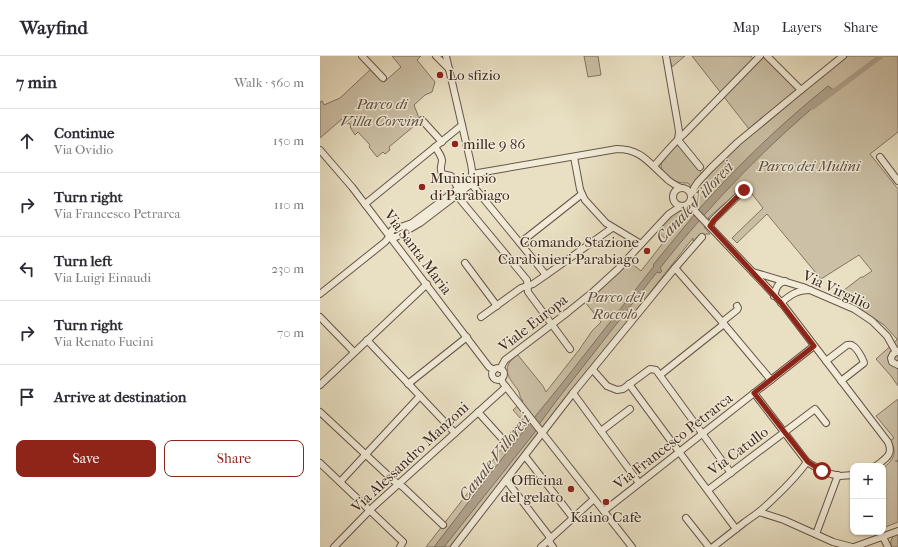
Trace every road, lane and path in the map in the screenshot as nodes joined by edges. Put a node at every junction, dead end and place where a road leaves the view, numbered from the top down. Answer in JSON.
{"nodes":[{"id":1,"x":362,"y":56,"type":"edge"},
{"id":2,"x":436,"y":56,"type":"edge"},
{"id":3,"x":446,"y":56,"type":"edge"},
{"id":4,"x":666,"y":56,"type":"edge"},
{"id":5,"x":760,"y":56,"type":"edge"},
{"id":6,"x":767,"y":56,"type":"edge"},
{"id":7,"x":843,"y":56,"type":"edge"},
{"id":8,"x":450,"y":70,"type":"junction"},
{"id":9,"x":383,"y":78,"type":"dead end"},
{"id":10,"x":800,"y":90,"type":"junction"},
{"id":11,"x":422,"y":120,"type":"dead end"},
{"id":12,"x":462,"y":125,"type":"junction"},
{"id":13,"x":678,"y":140,"type":"junction"},
{"id":14,"x":442,"y":142,"type":"junction"},
{"id":15,"x":435,"y":147,"type":"junction"},
{"id":16,"x":320,"y":150,"type":"edge"},
{"id":17,"x":574,"y":156,"type":"junction"},
{"id":18,"x":880,"y":157,"type":"dead end"},
{"id":19,"x":654,"y":166,"type":"junction"},
{"id":20,"x":700,"y":167,"type":"dead end"},
{"id":21,"x":472,"y":174,"type":"junction"},
{"id":22,"x":665,"y":178,"type":"junction"},
{"id":23,"x":898,"y":181,"type":"edge"},
{"id":24,"x":469,"y":182,"type":"junction"},
{"id":25,"x":698,"y":182,"type":"junction"},
{"id":26,"x":683,"y":188,"type":"junction"},
{"id":27,"x":744,"y":190,"type":"dead end"},
{"id":28,"x":456,"y":192,"type":"junction"},
{"id":29,"x":582,"y":194,"type":"junction"},
{"id":30,"x":673,"y":197,"type":"junction"},
{"id":31,"x":692,"y":197,"type":"junction"},
{"id":32,"x":365,"y":204,"type":"junction"},
{"id":33,"x":682,"y":206,"type":"junction"},
{"id":34,"x":695,"y":211,"type":"junction"},
{"id":35,"x":669,"y":214,"type":"junction"},
{"id":36,"x":708,"y":224,"type":"junction"},
{"id":37,"x":612,"y":228,"type":"junction"},
{"id":38,"x":390,"y":237,"type":"junction"},
{"id":39,"x":702,"y":237,"type":"dead end"},
{"id":40,"x":520,"y":243,"type":"junction"},
{"id":41,"x":641,"y":244,"type":"junction"},
{"id":42,"x":465,"y":263,"type":"dead end"},
{"id":43,"x":675,"y":268,"type":"junction"},
{"id":44,"x":752,"y":272,"type":"junction"},
{"id":45,"x":546,"y":276,"type":"junction"},
{"id":46,"x":787,"y":282,"type":"junction"},
{"id":47,"x":426,"y":284,"type":"junction"},
{"id":48,"x":528,"y":285,"type":"junction"},
{"id":49,"x":813,"y":290,"type":"junction"},
{"id":50,"x":320,"y":294,"type":"edge"},
{"id":51,"x":774,"y":296,"type":"junction"},
{"id":52,"x":789,"y":296,"type":"junction"},
{"id":53,"x":781,"y":303,"type":"junction"},
{"id":54,"x":497,"y":306,"type":"junction"},
{"id":55,"x":737,"y":306,"type":"dead end"},
{"id":56,"x":320,"y":317,"type":"edge"},
{"id":57,"x":482,"y":317,"type":"dead end"},
{"id":58,"x":723,"y":323,"type":"junction"},
{"id":59,"x":552,"y":324,"type":"junction"},
{"id":60,"x":467,"y":337,"type":"junction"},
{"id":61,"x":367,"y":340,"type":"junction"},
{"id":62,"x":814,"y":346,"type":"junction"},
{"id":63,"x":570,"y":349,"type":"dead end"},
{"id":64,"x":354,"y":352,"type":"junction"},
{"id":65,"x":897,"y":352,"type":"edge"},
{"id":66,"x":826,"y":361,"type":"junction"},
{"id":67,"x":898,"y":365,"type":"edge"},
{"id":68,"x":497,"y":370,"type":"junction"},
{"id":69,"x":592,"y":370,"type":"junction"},
{"id":70,"x":660,"y":375,"type":"junction"},
{"id":71,"x":501,"y":379,"type":"junction"},
{"id":72,"x":771,"y":380,"type":"junction"},
{"id":73,"x":841,"y":381,"type":"junction"},
{"id":74,"x":320,"y":383,"type":"edge"},
{"id":75,"x":408,"y":384,"type":"junction"},
{"id":76,"x":629,"y":384,"type":"junction"},
{"id":77,"x":506,"y":387,"type":"junction"},
{"id":78,"x":573,"y":393,"type":"junction"},
{"id":79,"x":754,"y":393,"type":"junction"},
{"id":80,"x":420,"y":396,"type":"junction"},
{"id":81,"x":630,"y":409,"type":"dead end"},
{"id":82,"x":320,"y":412,"type":"edge"},
{"id":83,"x":478,"y":412,"type":"junction"},
{"id":84,"x":826,"y":423,"type":"dead end"},
{"id":85,"x":601,"y":431,"type":"junction"},
{"id":86,"x":541,"y":432,"type":"junction"},
{"id":87,"x":784,"y":432,"type":"junction"},
{"id":88,"x":455,"y":433,"type":"junction"},
{"id":89,"x":702,"y":434,"type":"junction"},
{"id":90,"x":506,"y":443,"type":"dead end"},
{"id":91,"x":680,"y":452,"type":"junction"},
{"id":92,"x":366,"y":455,"type":"junction"},
{"id":93,"x":525,"y":456,"type":"junction"},
{"id":94,"x":808,"y":462,"type":"junction"},
{"id":95,"x":320,"y":463,"type":"edge"},
{"id":96,"x":880,"y":463,"type":"edge"},
{"id":97,"x":731,"y":473,"type":"junction"},
{"id":98,"x":838,"y":475,"type":"junction"},
{"id":99,"x":850,"y":475,"type":"edge"},
{"id":100,"x":506,"y":480,"type":"junction"},
{"id":101,"x":340,"y":482,"type":"junction"},
{"id":102,"x":639,"y":483,"type":"junction"},
{"id":103,"x":398,"y":484,"type":"junction"},
{"id":104,"x":708,"y":490,"type":"junction"},
{"id":105,"x":594,"y":499,"type":"junction"},
{"id":106,"x":369,"y":510,"type":"junction"},
{"id":107,"x":604,"y":511,"type":"junction"},
{"id":108,"x":759,"y":512,"type":"junction"},
{"id":109,"x":573,"y":518,"type":"junction"},
{"id":110,"x":686,"y":518,"type":"dead end"},
{"id":111,"x":444,"y":524,"type":"dead end"},
{"id":112,"x":736,"y":529,"type":"junction"},
{"id":113,"x":898,"y":531,"type":"edge"},
{"id":114,"x":816,"y":534,"type":"junction"},
{"id":115,"x":883,"y":537,"type":"junction"},
{"id":116,"x":550,"y":540,"type":"junction"},
{"id":117,"x":401,"y":545,"type":"edge"},
{"id":118,"x":335,"y":547,"type":"edge"},
{"id":119,"x":454,"y":547,"type":"edge"},
{"id":120,"x":542,"y":547,"type":"edge"},
{"id":121,"x":553,"y":547,"type":"edge"},
{"id":122,"x":632,"y":547,"type":"edge"},
{"id":123,"x":709,"y":547,"type":"edge"},
{"id":124,"x":713,"y":547,"type":"edge"},
{"id":125,"x":853,"y":547,"type":"edge"},
{"id":126,"x":888,"y":547,"type":"edge"}],
"edges":[{"from":1,"to":9,"type":"street"},
{"from":2,"to":8,"type":"street"},
{"from":3,"to":8,"type":"street"},
{"from":4,"to":13,"type":"street"},
{"from":5,"to":13,"type":"street"},
{"from":6,"to":10,"type":"street"},
{"from":7,"to":10,"type":"street","name":"Viale Europa"},
{"from":8,"to":12,"type":"street"},
{"from":10,"to":25,"type":"street","name":"Viale Europa"},
{"from":11,"to":14,"type":"street"},
{"from":12,"to":14,"type":"street"},
{"from":12,"to":21,"type":"street"},
{"from":13,"to":19,"type":"street"},
{"from":13,"to":20,"type":"street"},
{"from":14,"to":15,"type":"street"},
{"from":15,"to":28,"type":"street"},
{"from":15,"to":32,"type":"street"},
{"from":16,"to":32,"type":"street","name":"Via Santa Maria"},
{"from":17,"to":19,"type":"street"},
{"from":17,"to":21,"type":"street"},
{"from":17,"to":29,"type":"street"},
{"from":18,"to":23,"type":"street"},
{"from":19,"to":22,"type":"street"},
{"from":21,"to":24,"type":"street"},
{"from":22,"to":26,"type":"street"},
{"from":22,"to":30,"type":"street"},
{"from":24,"to":28,"type":"street"},
{"from":24,"to":40,"type":"street"},
{"from":25,"to":26,"type":"street","name":"Viale Europa"},
{"from":25,"to":31,"type":"street","name":"Viale Europa"},
{"from":26,"to":30,"type":"street","name":"Viale Europa"},
{"from":26,"to":31,"type":"street"},
{"from":27,"to":36,"type":"street"},
{"from":28,"to":38,"type":"street"},
{"from":28,"to":48,"type":"street"},
{"from":29,"to":37,"type":"street"},
{"from":29,"to":40,"type":"street"},
{"from":30,"to":33,"type":"street"},
{"from":30,"to":35,"type":"street","name":"Viale Europa"},
{"from":31,"to":33,"type":"street","name":"Viale Europa"},
{"from":31,"to":34,"type":"street"},
{"from":32,"to":38,"type":"street","name":"Via Santa Maria"},
{"from":33,"to":34,"type":"street"},
{"from":33,"to":35,"type":"street","name":"Viale Europa"},
{"from":34,"to":36,"type":"street"},
{"from":35,"to":41,"type":"street","name":"Viale Europa"},
{"from":36,"to":44,"type":"street"},
{"from":37,"to":41,"type":"street"},
{"from":37,"to":45,"type":"street"},
{"from":38,"to":47,"type":"street","name":"Via Santa Maria"},
{"from":38,"to":50,"type":"street"},
{"from":39,"to":43,"type":"street"},
{"from":40,"to":45,"type":"street"},
{"from":41,"to":59,"type":"street","name":"Viale Europa"},
{"from":42,"to":54,"type":"street"},
{"from":43,"to":58,"type":"street"},
{"from":43,"to":69,"type":"street"},
{"from":44,"to":46,"type":"street","name":"Via Virgilio"},
{"from":44,"to":51,"type":"street"},
{"from":45,"to":48,"type":"street"},
{"from":46,"to":49,"type":"street","name":"Via Virgilio"},
{"from":46,"to":51,"type":"street"},
{"from":46,"to":52,"type":"street"},
{"from":47,"to":60,"type":"street","name":"Via Santa Maria"},
{"from":47,"to":61,"type":"street"},
{"from":48,"to":54,"type":"street"},
{"from":48,"to":59,"type":"street"},
{"from":49,"to":52,"type":"street"},
{"from":49,"to":65,"type":"street","name":"Via Virgilio"},
{"from":51,"to":53,"type":"street"},
{"from":52,"to":53,"type":"street"},
{"from":53,"to":62,"type":"street"},
{"from":54,"to":57,"type":"street"},
{"from":55,"to":58,"type":"street"},
{"from":56,"to":64,"type":"street"},
{"from":58,"to":70,"type":"street"},
{"from":58,"to":72,"type":"street"},
{"from":59,"to":63,"type":"street"},
{"from":59,"to":68,"type":"street","name":"Viale Europa"},
{"from":60,"to":68,"type":"street","name":"Via Santa Maria"},
{"from":60,"to":75,"type":"street"},
{"from":61,"to":64,"type":"street"},
{"from":61,"to":75,"type":"street"},
{"from":62,"to":66,"type":"street"},
{"from":62,"to":72,"type":"street","name":"Via Francesco Petrarca"},
{"from":64,"to":74,"type":"street"},
{"from":65,"to":67,"type":"street","name":"Via Virgilio"},
{"from":66,"to":73,"type":"street"},
{"from":66,"to":73,"type":"street"},
{"from":68,"to":71,"type":"street"},
{"from":68,"to":71,"type":"street"},
{"from":69,"to":76,"type":"street"},
{"from":69,"to":78,"type":"street"},
{"from":70,"to":76,"type":"street"},
{"from":70,"to":89,"type":"street"},
{"from":71,"to":77,"type":"street"},
{"from":72,"to":79,"type":"street","name":"Via Francesco Petrarca"},
{"from":73,"to":96,"type":"street"},
{"from":75,"to":80,"type":"street"},
{"from":76,"to":91,"type":"street"},
{"from":77,"to":83,"type":"street","name":"Via Alessandro Manzoni"},
{"from":77,"to":86,"type":"street"},
{"from":78,"to":85,"type":"street"},
{"from":78,"to":86,"type":"street"},
{"from":79,"to":87,"type":"street"},
{"from":79,"to":89,"type":"street","name":"Via Francesco Petrarca"},
{"from":80,"to":88,"type":"street"},
{"from":80,"to":92,"type":"street"},
{"from":81,"to":85,"type":"street"},
{"from":82,"to":92,"type":"street"},
{"from":83,"to":88,"type":"street","name":"Via Alessandro Manzoni"},
{"from":83,"to":90,"type":"street"},
{"from":84,"to":87,"type":"street","name":"Via Catullo"},
{"from":85,"to":102,"type":"street"},
{"from":86,"to":93,"type":"street"},
{"from":86,"to":105,"type":"street"},
{"from":87,"to":94,"type":"street"},
{"from":87,"to":97,"type":"street","name":"Via Catullo"},
{"from":88,"to":103,"type":"street","name":"Via Alessandro Manzoni"},
{"from":89,"to":91,"type":"street","name":"Via Francesco Petrarca"},
{"from":89,"to":97,"type":"street"},
{"from":91,"to":102,"type":"street","name":"Via Francesco Petrarca"},
{"from":91,"to":104,"type":"street"},
{"from":92,"to":101,"type":"street"},
{"from":92,"to":103,"type":"street"},
{"from":93,"to":100,"type":"street"},
{"from":93,"to":109,"type":"street"},
{"from":94,"to":98,"type":"street"},
{"from":94,"to":108,"type":"street"},
{"from":95,"to":101,"type":"street"},
{"from":97,"to":104,"type":"street","name":"Via Catullo"},
{"from":98,"to":99,"type":"street"},
{"from":98,"to":114,"type":"street"},
{"from":100,"to":116,"type":"street"},
{"from":100,"to":119,"type":"street"},
{"from":101,"to":106,"type":"street"},
{"from":102,"to":107,"type":"street","name":"Via Francesco Petrarca"},
{"from":103,"to":106,"type":"street","name":"Via Alessandro Manzoni"},
{"from":103,"to":111,"type":"street"},
{"from":104,"to":112,"type":"street"},
{"from":105,"to":107,"type":"street"},
{"from":105,"to":109,"type":"street"},
{"from":106,"to":117,"type":"street"},
{"from":106,"to":118,"type":"street","name":"Via Alessandro Manzoni"},
{"from":107,"to":122,"type":"street"},
{"from":108,"to":112,"type":"street"},
{"from":108,"to":114,"type":"street"},
{"from":109,"to":116,"type":"street"},
{"from":110,"to":123,"type":"street"},
{"from":112,"to":124,"type":"street"},
{"from":113,"to":115,"type":"street"},
{"from":114,"to":125,"type":"street"},
{"from":115,"to":125,"type":"street"},
{"from":115,"to":126,"type":"street"},
{"from":116,"to":120,"type":"street"},
{"from":116,"to":121,"type":"street"}]}
